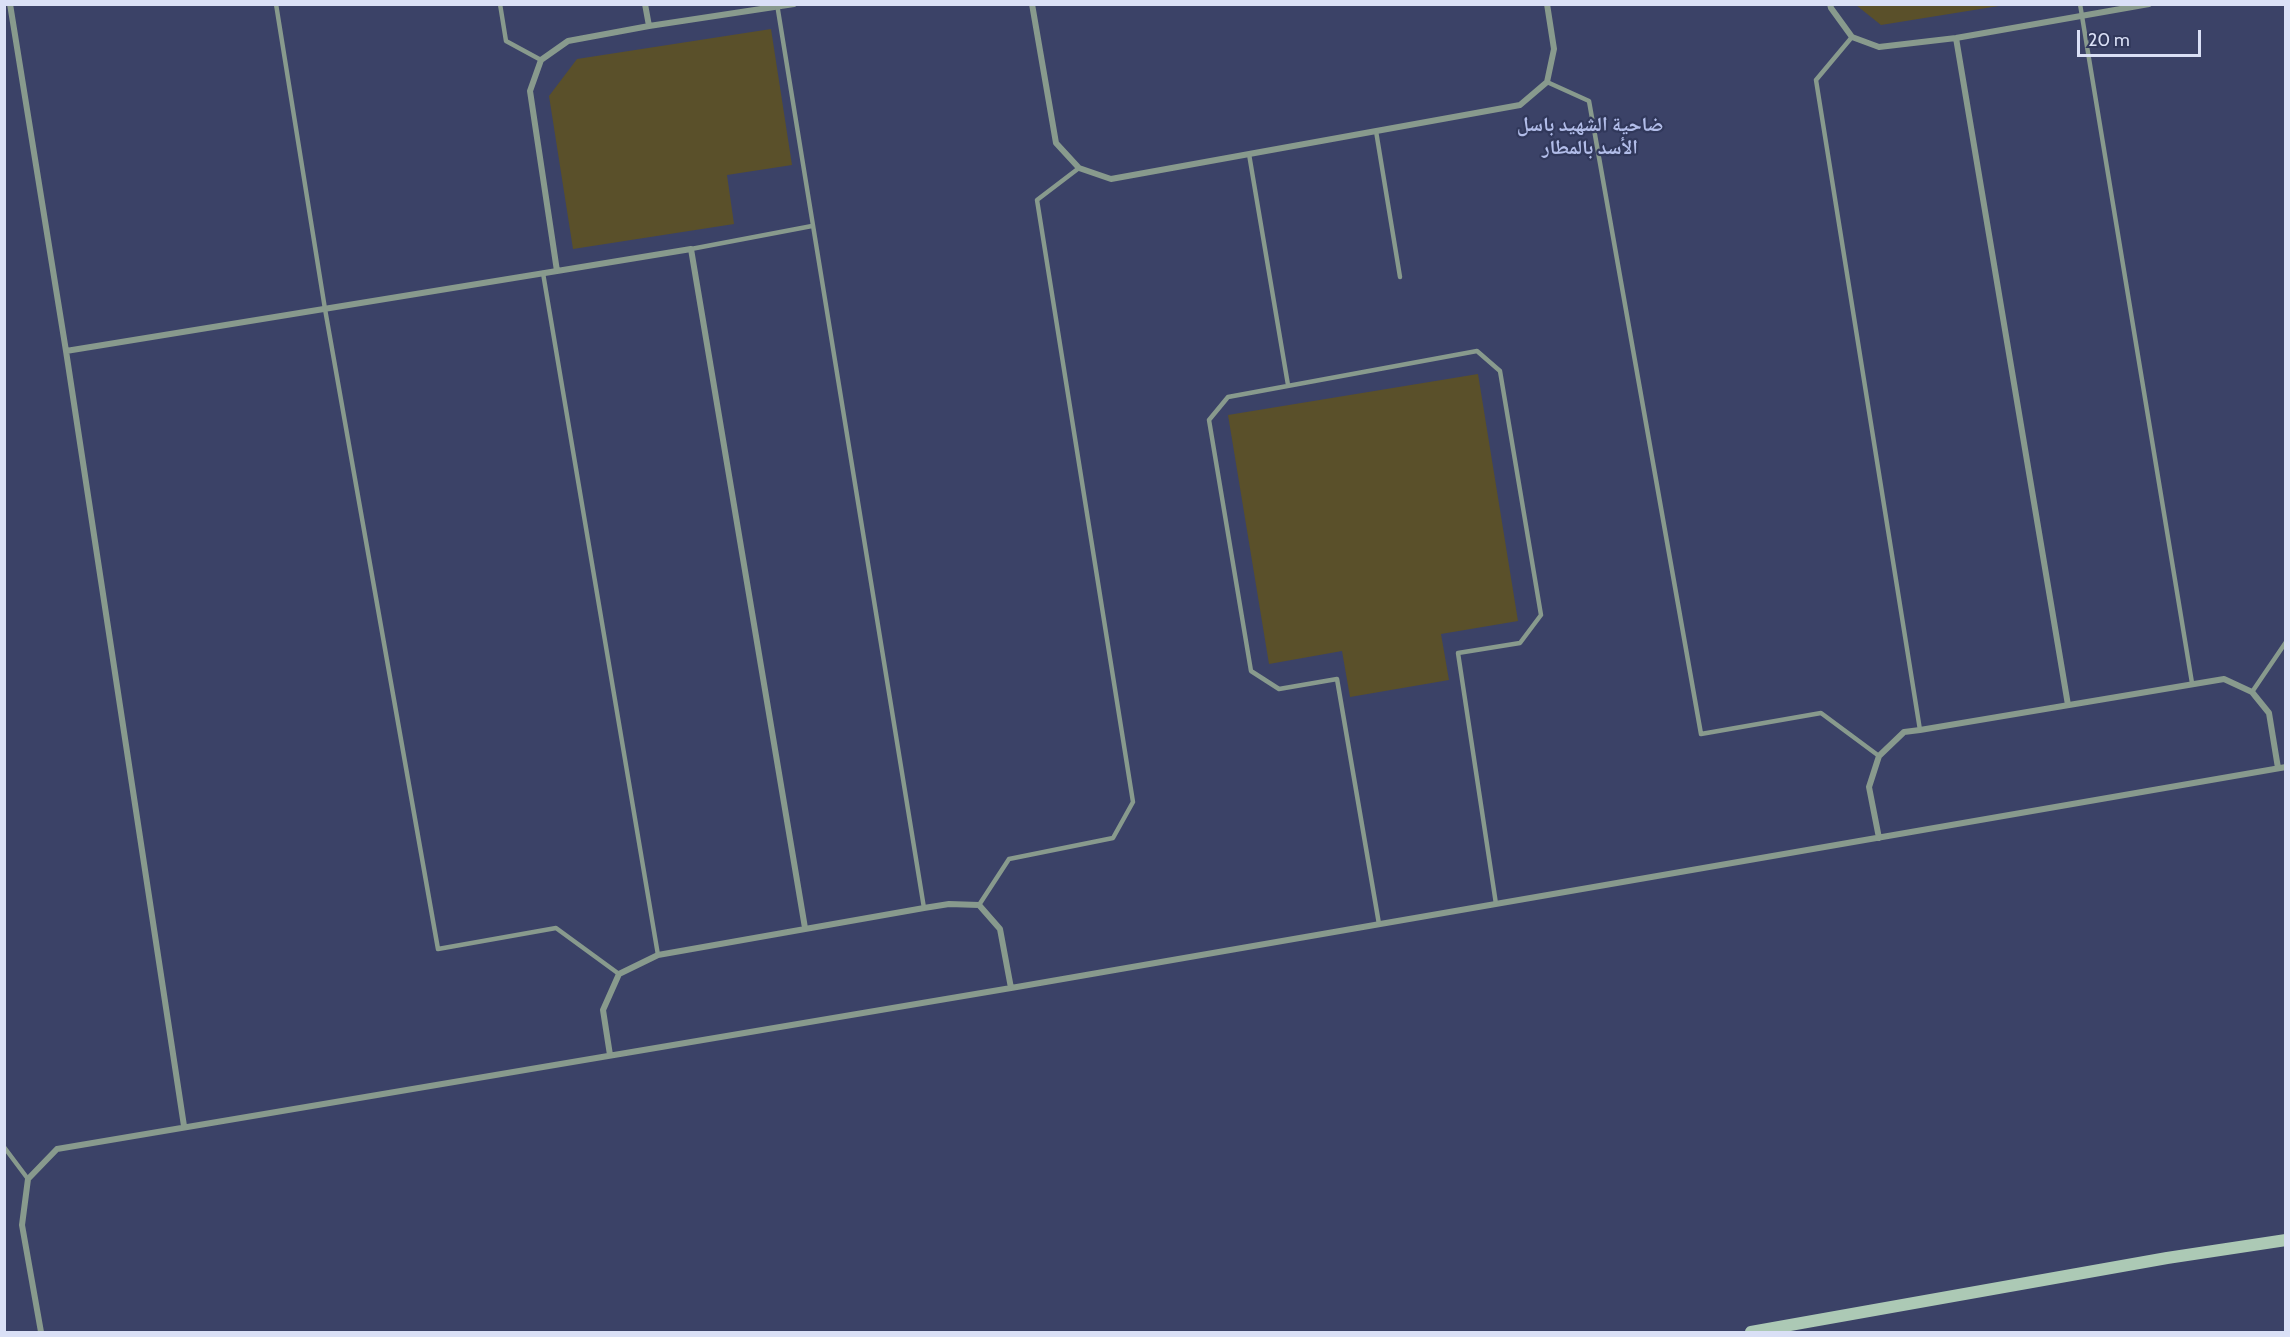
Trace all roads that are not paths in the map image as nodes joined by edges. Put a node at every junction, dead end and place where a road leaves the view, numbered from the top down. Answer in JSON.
{"nodes":[{"id":1,"x":10,"y":4,"type":"edge"},
{"id":2,"x":276,"y":4,"type":"edge"},
{"id":3,"x":500,"y":4,"type":"edge"},
{"id":4,"x":645,"y":4,"type":"edge"},
{"id":5,"x":794,"y":4,"type":"edge"},
{"id":6,"x":1032,"y":4,"type":"edge"},
{"id":7,"x":1547,"y":4,"type":"edge"},
{"id":8,"x":1830,"y":4,"type":"edge"},
{"id":9,"x":2080,"y":4,"type":"edge"},
{"id":10,"x":2149,"y":4,"type":"edge"},
{"id":11,"x":777,"y":6,"type":"edge"},
{"id":12,"x":2082,"y":16,"type":"junction"},
{"id":13,"x":649,"y":26,"type":"junction"},
{"id":14,"x":1852,"y":38,"type":"junction"},
{"id":15,"x":1956,"y":38,"type":"junction"},
{"id":16,"x":541,"y":60,"type":"junction"},
{"id":17,"x":1547,"y":82,"type":"junction"},
{"id":18,"x":1376,"y":131,"type":"junction"},
{"id":19,"x":1249,"y":154,"type":"junction"},
{"id":20,"x":1078,"y":168,"type":"junction"},
{"id":21,"x":812,"y":226,"type":"junction"},
{"id":22,"x":690,"y":249,"type":"junction"},
{"id":23,"x":557,"y":272,"type":"junction"},
{"id":24,"x":543,"y":273,"type":"junction"},
{"id":25,"x":1400,"y":277,"type":"dead end"},
{"id":26,"x":325,"y":309,"type":"junction"},
{"id":27,"x":66,"y":351,"type":"junction"},
{"id":28,"x":1288,"y":385,"type":"junction"},
{"id":29,"x":2286,"y":642,"type":"edge"},
{"id":30,"x":2192,"y":683,"type":"junction"},
{"id":31,"x":2252,"y":692,"type":"junction"},
{"id":32,"x":2068,"y":705,"type":"junction"},
{"id":33,"x":1920,"y":730,"type":"junction"},
{"id":34,"x":1879,"y":756,"type":"junction"},
{"id":35,"x":2286,"y":767,"type":"edge"},
{"id":36,"x":2278,"y":768,"type":"junction"},
{"id":37,"x":1879,"y":838,"type":"junction"},
{"id":38,"x":1496,"y":904,"type":"junction"},
{"id":39,"x":979,"y":905,"type":"junction"},
{"id":40,"x":924,"y":908,"type":"junction"},
{"id":41,"x":1379,"y":924,"type":"junction"},
{"id":42,"x":805,"y":928,"type":"junction"},
{"id":43,"x":658,"y":955,"type":"junction"},
{"id":44,"x":619,"y":974,"type":"junction"},
{"id":45,"x":1011,"y":987,"type":"junction"},
{"id":46,"x":610,"y":1055,"type":"junction"},
{"id":47,"x":184,"y":1126,"type":"junction"},
{"id":48,"x":4,"y":1147,"type":"edge"},
{"id":49,"x":28,"y":1179,"type":"junction"},
{"id":50,"x":2286,"y":1240,"type":"edge"},
{"id":51,"x":41,"y":1332,"type":"edge"},
{"id":52,"x":1751,"y":1332,"type":"edge"}],
"edges":[{"from":1,"to":27,"type":"street"},
{"from":2,"to":26,"type":"lane"},
{"from":3,"to":16,"type":"lane"},
{"from":4,"to":13,"type":"street"},
{"from":5,"to":11,"type":"street"},
{"from":6,"to":20,"type":"street"},
{"from":7,"to":17,"type":"street"},
{"from":8,"to":14,"type":"street"},
{"from":9,"to":12,"type":"lane"},
{"from":10,"to":12,"type":"street"},
{"from":11,"to":13,"type":"street"},
{"from":11,"to":21,"type":"lane"},
{"from":12,"to":15,"type":"street"},
{"from":12,"to":30,"type":"lane"},
{"from":13,"to":16,"type":"street"},
{"from":14,"to":15,"type":"street"},
{"from":14,"to":33,"type":"lane"},
{"from":15,"to":32,"type":"street"},
{"from":16,"to":23,"type":"street"},
{"from":17,"to":18,"type":"street"},
{"from":17,"to":34,"type":"lane"},
{"from":18,"to":19,"type":"street"},
{"from":18,"to":25,"type":"lane"},
{"from":19,"to":20,"type":"street"},
{"from":19,"to":28,"type":"lane"},
{"from":20,"to":39,"type":"lane"},
{"from":21,"to":22,"type":"lane"},
{"from":21,"to":40,"type":"lane"},
{"from":22,"to":23,"type":"street"},
{"from":22,"to":42,"type":"street"},
{"from":23,"to":24,"type":"street"},
{"from":24,"to":26,"type":"street"},
{"from":24,"to":43,"type":"lane"},
{"from":26,"to":27,"type":"street"},
{"from":26,"to":44,"type":"lane"},
{"from":27,"to":47,"type":"street"},
{"from":28,"to":38,"type":"lane"},
{"from":28,"to":41,"type":"lane"},
{"from":29,"to":31,"type":"lane"},
{"from":30,"to":31,"type":"street"},
{"from":30,"to":32,"type":"street"},
{"from":31,"to":36,"type":"street"},
{"from":32,"to":33,"type":"street"},
{"from":33,"to":34,"type":"street"},
{"from":34,"to":37,"type":"street"},
{"from":35,"to":36,"type":"street"},
{"from":36,"to":37,"type":"street"},
{"from":37,"to":38,"type":"street"},
{"from":38,"to":41,"type":"street"},
{"from":39,"to":40,"type":"street"},
{"from":39,"to":45,"type":"street"},
{"from":40,"to":42,"type":"street"},
{"from":41,"to":45,"type":"street"},
{"from":42,"to":43,"type":"street"},
{"from":43,"to":44,"type":"street"},
{"from":44,"to":46,"type":"street"},
{"from":45,"to":46,"type":"street"},
{"from":46,"to":47,"type":"street"},
{"from":47,"to":49,"type":"street"},
{"from":48,"to":49,"type":"lane"},
{"from":49,"to":51,"type":"street"},
{"from":50,"to":52,"type":"main road"}]}
